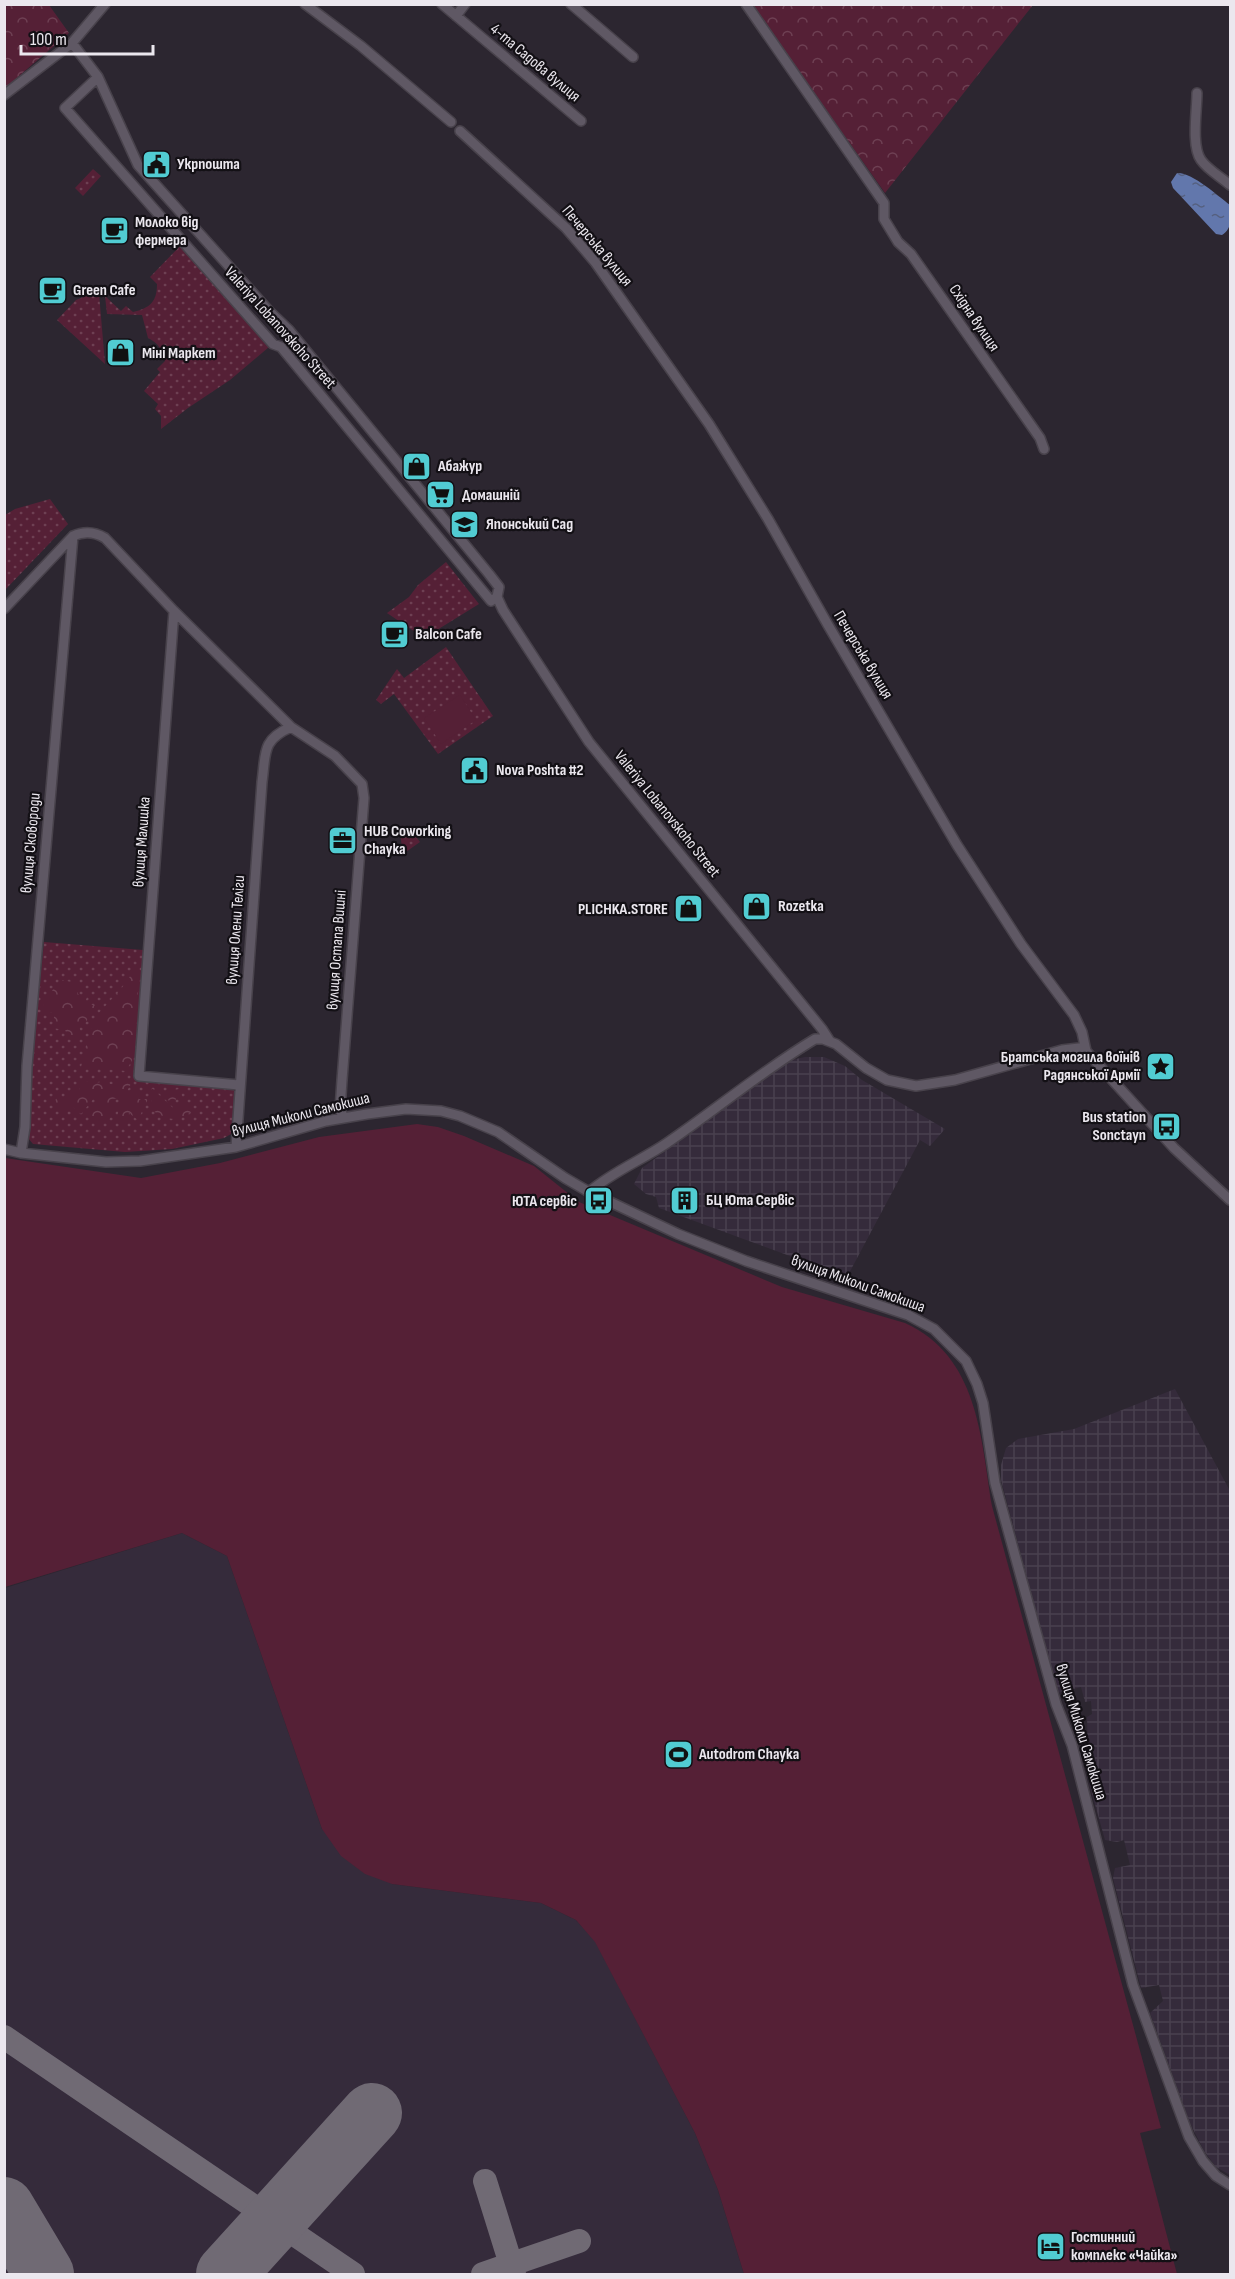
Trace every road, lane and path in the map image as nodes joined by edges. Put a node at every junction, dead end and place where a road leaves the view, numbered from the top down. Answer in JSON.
{"nodes":[{"id":1,"x":105,"y":4,"type":"edge"},
{"id":2,"x":305,"y":4,"type":"edge"},
{"id":3,"x":442,"y":4,"type":"edge"},
{"id":4,"x":465,"y":4,"type":"edge"},
{"id":5,"x":571,"y":4,"type":"edge"},
{"id":6,"x":746,"y":4,"type":"edge"},
{"id":7,"x":456,"y":16,"type":"junction"},
{"id":8,"x":72,"y":43,"type":"junction"},
{"id":9,"x":633,"y":57,"type":"dead end"},
{"id":10,"x":98,"y":77,"type":"junction"},
{"id":11,"x":1197,"y":93,"type":"dead end"},
{"id":12,"x":4,"y":95,"type":"edge"},
{"id":13,"x":581,"y":121,"type":"dead end"},
{"id":14,"x":451,"y":122,"type":"dead end"},
{"id":15,"x":460,"y":131,"type":"dead end"},
{"id":16,"x":1230,"y":185,"type":"edge"},
{"id":17,"x":1044,"y":449,"type":"dead end"},
{"id":18,"x":73,"y":536,"type":"junction"},
{"id":19,"x":497,"y":597,"type":"junction"},
{"id":20,"x":4,"y":609,"type":"edge"},
{"id":21,"x":174,"y":610,"type":"junction"},
{"id":22,"x":291,"y":727,"type":"junction"},
{"id":23,"x":829,"y":1040,"type":"junction"},
{"id":24,"x":1086,"y":1051,"type":"junction"},
{"id":25,"x":239,"y":1085,"type":"junction"},
{"id":26,"x":344,"y":1118,"type":"junction"},
{"id":27,"x":236,"y":1147,"type":"junction"},
{"id":28,"x":4,"y":1149,"type":"edge"},
{"id":29,"x":21,"y":1153,"type":"junction"},
{"id":30,"x":590,"y":1192,"type":"junction"},
{"id":31,"x":1230,"y":1200,"type":"edge"},
{"id":32,"x":1230,"y":2185,"type":"edge"}],
"edges":[{"from":1,"to":8,"type":"street"},
{"from":2,"to":14,"type":"street"},
{"from":3,"to":7,"type":"street","name":"4-та Садова вулиця"},
{"from":4,"to":7,"type":"street"},
{"from":5,"to":9,"type":"street"},
{"from":6,"to":17,"type":"street","name":"Східна вулиця"},
{"from":7,"to":13,"type":"street","name":"4-та Садова вулиця"},
{"from":8,"to":10,"type":"street","name":"Valeriya Lobanovskoho Street"},
{"from":8,"to":12,"type":"street"},
{"from":10,"to":19,"type":"street","name":"Valeriya Lobanovskoho Street"},
{"from":10,"to":19,"type":"street","name":"Valeriya Lobanovskoho Street"},
{"from":11,"to":16,"type":"street"},
{"from":15,"to":24,"type":"street","name":"Печерська вулиця"},
{"from":18,"to":20,"type":"street"},
{"from":18,"to":21,"type":"street"},
{"from":18,"to":29,"type":"street","name":"вулиця Сковороди"},
{"from":19,"to":23,"type":"street","name":"Valeriya Lobanovskoho Street"},
{"from":21,"to":22,"type":"street"},
{"from":21,"to":25,"type":"street","name":"вулиця Малишка"},
{"from":22,"to":25,"type":"street","name":"вулиця Олени Теліги"},
{"from":22,"to":26,"type":"street","name":"вулиця Остапа Вишні"},
{"from":23,"to":24,"type":"street","name":"Valeriya Lobanovskoho Street"},
{"from":23,"to":30,"type":"street"},
{"from":24,"to":31,"type":"street","name":"Печерська вулиця"},
{"from":25,"to":27,"type":"street","name":"вулиця Олени Теліги"},
{"from":26,"to":27,"type":"street","name":"вулиця Миколи Самокиша"},
{"from":26,"to":30,"type":"street","name":"вулиця Миколи Самокиша"},
{"from":27,"to":29,"type":"street","name":"вулиця Миколи Самокиша"},
{"from":28,"to":29,"type":"street","name":"вулиця Миколи Самокиша"},
{"from":30,"to":32,"type":"street","name":"вулиця Миколи Самокиша"}]}
